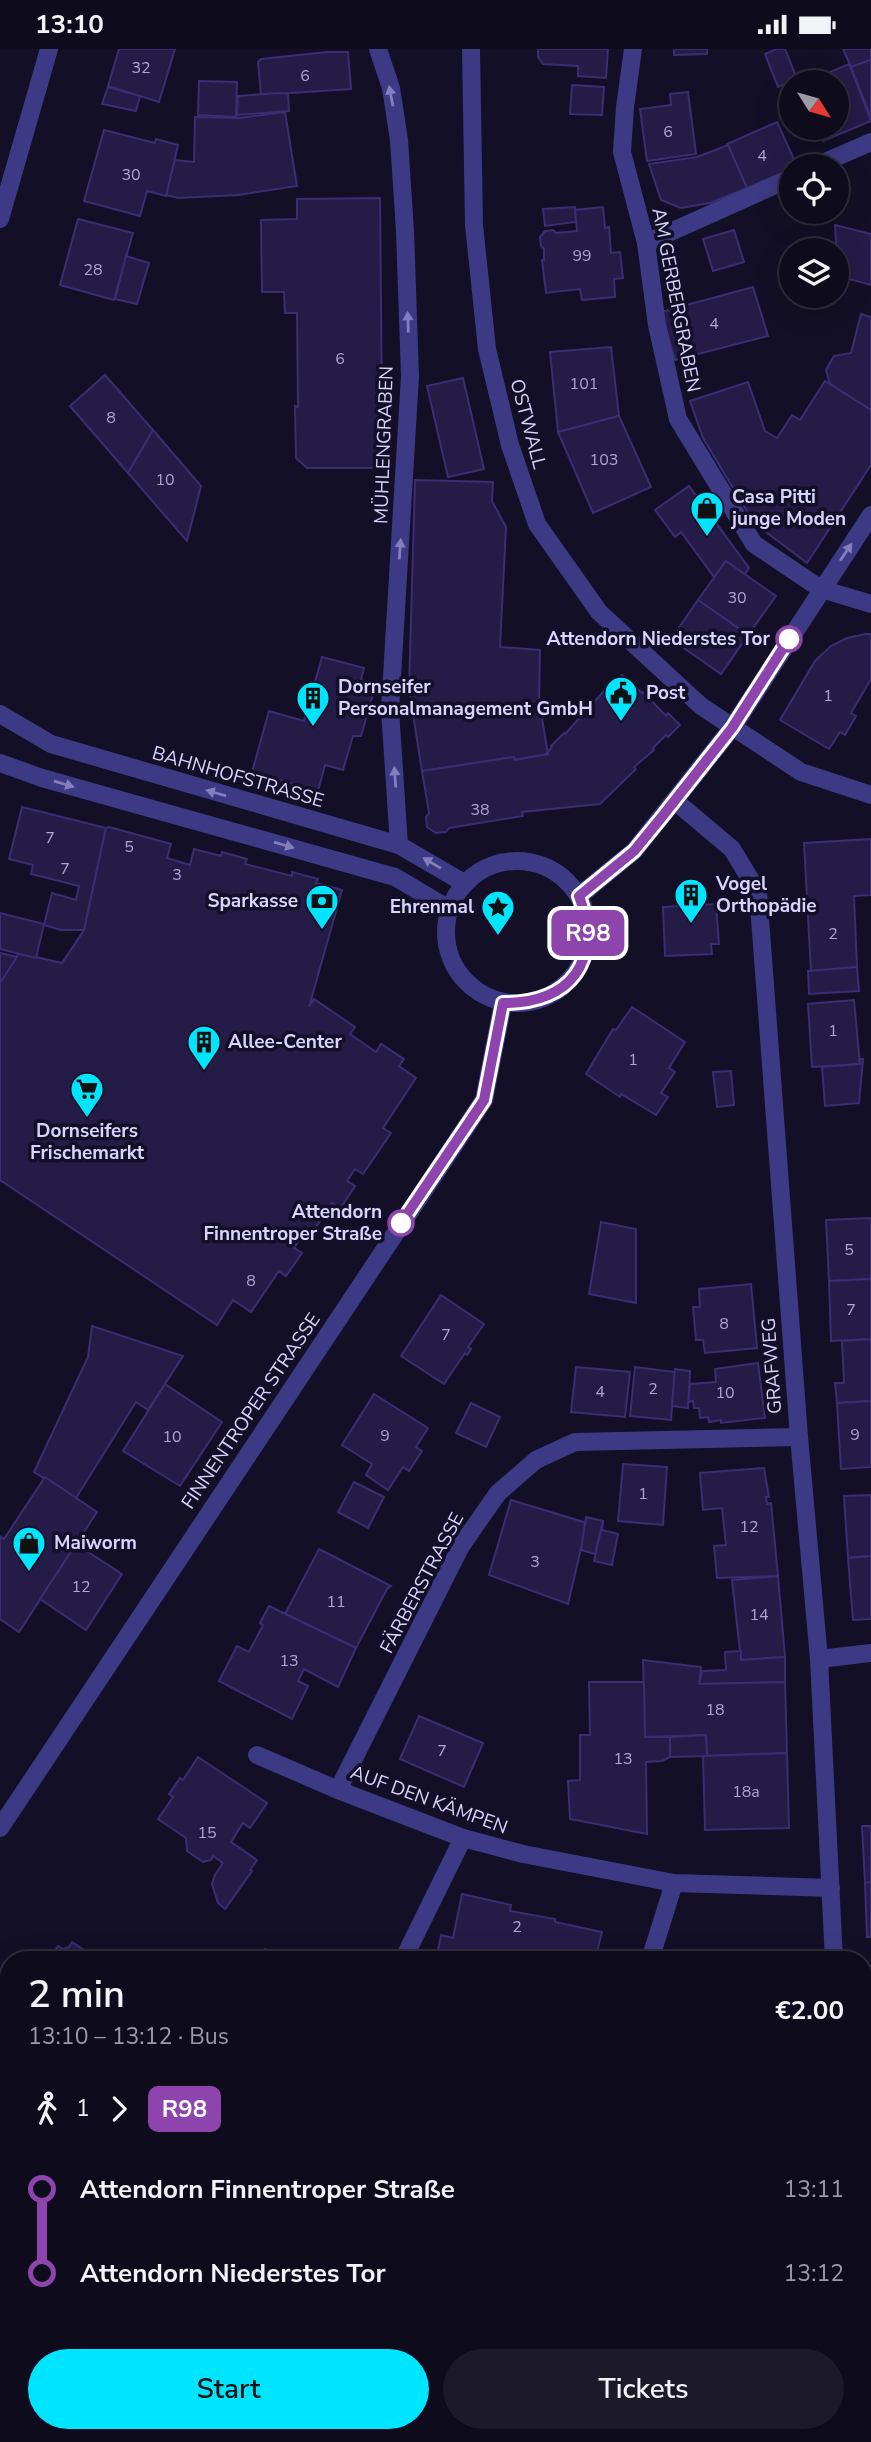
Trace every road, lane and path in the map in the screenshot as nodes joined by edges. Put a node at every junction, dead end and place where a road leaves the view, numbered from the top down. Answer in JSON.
{"nodes":[{"id":1,"x":49,"y":49,"type":"edge"},
{"id":2,"x":379,"y":49,"type":"edge"},
{"id":3,"x":471,"y":49,"type":"edge"},
{"id":4,"x":633,"y":49,"type":"edge"},
{"id":5,"x":871,"y":142,"type":"edge"},
{"id":6,"x":844,"y":154,"type":"edge"},
{"id":7,"x":779,"y":183,"type":"edge"},
{"id":8,"x":0,"y":219,"type":"edge"},
{"id":9,"x":646,"y":243,"type":"junction"},
{"id":10,"x":871,"y":515,"type":"edge"},
{"id":11,"x":821,"y":589,"type":"junction"},
{"id":12,"x":871,"y":604,"type":"edge"},
{"id":13,"x":0,"y":714,"type":"edge"},
{"id":14,"x":732,"y":728,"type":"junction"},
{"id":15,"x":0,"y":763,"type":"edge"},
{"id":16,"x":871,"y":795,"type":"edge"},
{"id":17,"x":675,"y":801,"type":"junction"},
{"id":18,"x":399,"y":845,"type":"junction"},
{"id":19,"x":464,"y":883,"type":"junction"},
{"id":20,"x":579,"y":896,"type":"junction"},
{"id":21,"x":449,"y":909,"type":"junction"},
{"id":22,"x":503,"y":1003,"type":"junction"},
{"id":23,"x":799,"y":1437,"type":"junction"},
{"id":24,"x":871,"y":1653,"type":"edge"},
{"id":25,"x":819,"y":1658,"type":"junction"},
{"id":26,"x":257,"y":1755,"type":"dead end"},
{"id":27,"x":338,"y":1790,"type":"junction"},
{"id":28,"x":0,"y":1828,"type":"edge"},
{"id":29,"x":463,"y":1838,"type":"junction"},
{"id":30,"x":674,"y":1883,"type":"junction"},
{"id":31,"x":831,"y":1888,"type":"junction"},
{"id":32,"x":407,"y":1951,"type":"edge"},
{"id":33,"x":653,"y":1951,"type":"edge"},
{"id":34,"x":834,"y":1951,"type":"edge"}],
"edges":[{"from":1,"to":8,"type":"street"},
{"from":18,"to":2,"type":"street","name":"MÜHLENGRABEN","one_way":true},
{"from":3,"to":14,"type":"street","name":"OSTWALL"},
{"from":4,"to":9,"type":"street","name":"AM GERBERGRABEN"},
{"from":5,"to":6,"type":"street"},
{"from":7,"to":9,"type":"street"},
{"from":9,"to":11,"type":"street","name":"AM GERBERGRABEN"},
{"from":11,"to":10,"type":"street","one_way":true},
{"from":11,"to":12,"type":"street","name":"AM GERBERGRABEN"},
{"from":11,"to":14,"type":"street"},
{"from":18,"to":13,"type":"street","name":"BAHNHOFSTRASSE","one_way":true},
{"from":14,"to":16,"type":"street","name":"OSTWALL"},
{"from":14,"to":17,"type":"street"},
{"from":15,"to":21,"type":"street","one_way":true},
{"from":17,"to":20,"type":"street"},
{"from":17,"to":23,"type":"street","name":"GRAFWEG"},
{"from":19,"to":18,"type":"street","name":"BAHNHOFSTRASSE","one_way":true},
{"from":19,"to":20,"type":"street"},
{"from":19,"to":21,"type":"street"},
{"from":20,"to":22,"type":"street"},
{"from":21,"to":22,"type":"street"},
{"from":22,"to":28,"type":"street","name":"FINNENTROPER STRASSE"},
{"from":23,"to":25,"type":"street","name":"GRAFWEG"},
{"from":23,"to":27,"type":"street","name":"FÄRBERSTRASSE"},
{"from":24,"to":25,"type":"street"},
{"from":25,"to":31,"type":"street","name":"GRAFWEG"},
{"from":26,"to":27,"type":"street","name":"AUF DEN KÄMPEN"},
{"from":27,"to":29,"type":"street","name":"AUF DEN KÄMPEN"},
{"from":29,"to":30,"type":"street","name":"AUF DEN KÄMPEN"},
{"from":29,"to":32,"type":"street"},
{"from":30,"to":31,"type":"street","name":"AUF DEN KÄMPEN"},
{"from":30,"to":33,"type":"street"},
{"from":31,"to":34,"type":"street","name":"GRAFWEG"}]}
